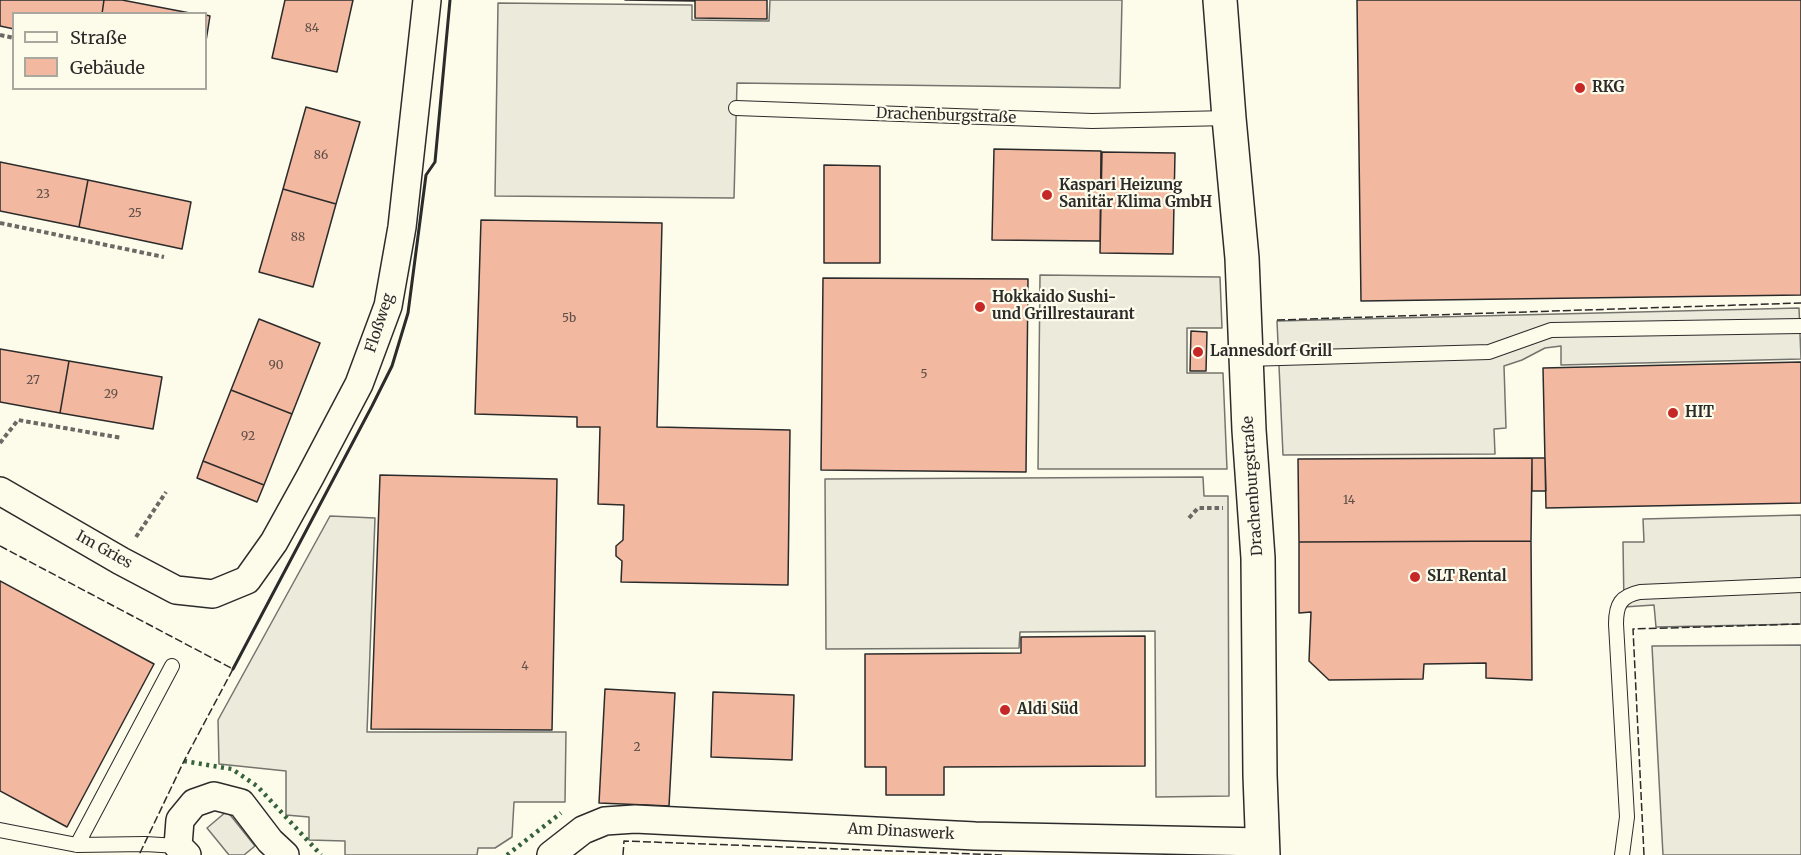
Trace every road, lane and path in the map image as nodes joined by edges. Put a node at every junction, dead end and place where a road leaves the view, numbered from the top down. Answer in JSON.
{"nodes":[{"id":1,"x":427,"y":0,"type":"edge"},
{"id":2,"x":1220,"y":0,"type":"edge"},
{"id":3,"x":736,"y":108,"type":"dead end"},
{"id":4,"x":1229,"y":118,"type":"junction"},
{"id":5,"x":0,"y":223,"type":"edge"},
{"id":6,"x":164,"y":257,"type":"dead end"},
{"id":7,"x":1801,"y":326,"type":"edge"},
{"id":8,"x":1246,"y":359,"type":"junction"},
{"id":9,"x":122,"y":438,"type":"dead end"},
{"id":10,"x":0,"y":443,"type":"edge"},
{"id":11,"x":0,"y":491,"type":"edge"},
{"id":12,"x":166,"y":492,"type":"dead end"},
{"id":13,"x":121,"y":561,"type":"junction"},
{"id":14,"x":1801,"y":585,"type":"edge"},
{"id":15,"x":213,"y":594,"type":"joint"},
{"id":16,"x":172,"y":666,"type":"dead end"},
{"id":17,"x":0,"y":830,"type":"edge"},
{"id":18,"x":77,"y":845,"type":"junction"},
{"id":19,"x":1263,"y":849,"type":"edge"},
{"id":20,"x":183,"y":851,"type":"edge"},
{"id":21,"x":285,"y":855,"type":"edge"},
{"id":22,"x":551,"y":855,"type":"edge"},
{"id":23,"x":1622,"y":855,"type":"edge"}],
"edges":[{"from":1,"to":15,"type":"street","name":"Floßweg"},
{"from":2,"to":4,"type":"street","name":"Drachenburgstraße"},
{"from":3,"to":4,"type":"lane","name":"Drachenburgstraße"},
{"from":4,"to":8,"type":"street","name":"Drachenburgstraße"},
{"from":5,"to":6,"type":"path"},
{"from":7,"to":8,"type":"lane"},
{"from":8,"to":19,"type":"street","name":"Drachenburgstraße"},
{"from":9,"to":10,"type":"path"},
{"from":11,"to":13,"type":"street","name":"Im Gries"},
{"from":12,"to":13,"type":"path"},
{"from":13,"to":15,"type":"street","name":"Im Gries"},
{"from":14,"to":23,"type":"lane"},
{"from":16,"to":18,"type":"lane"},
{"from":17,"to":18,"type":"lane"},
{"from":18,"to":20,"type":"lane"},
{"from":19,"to":22,"type":"street","name":"Am Dinaswerk"},
{"from":20,"to":21,"type":"street"}]}
